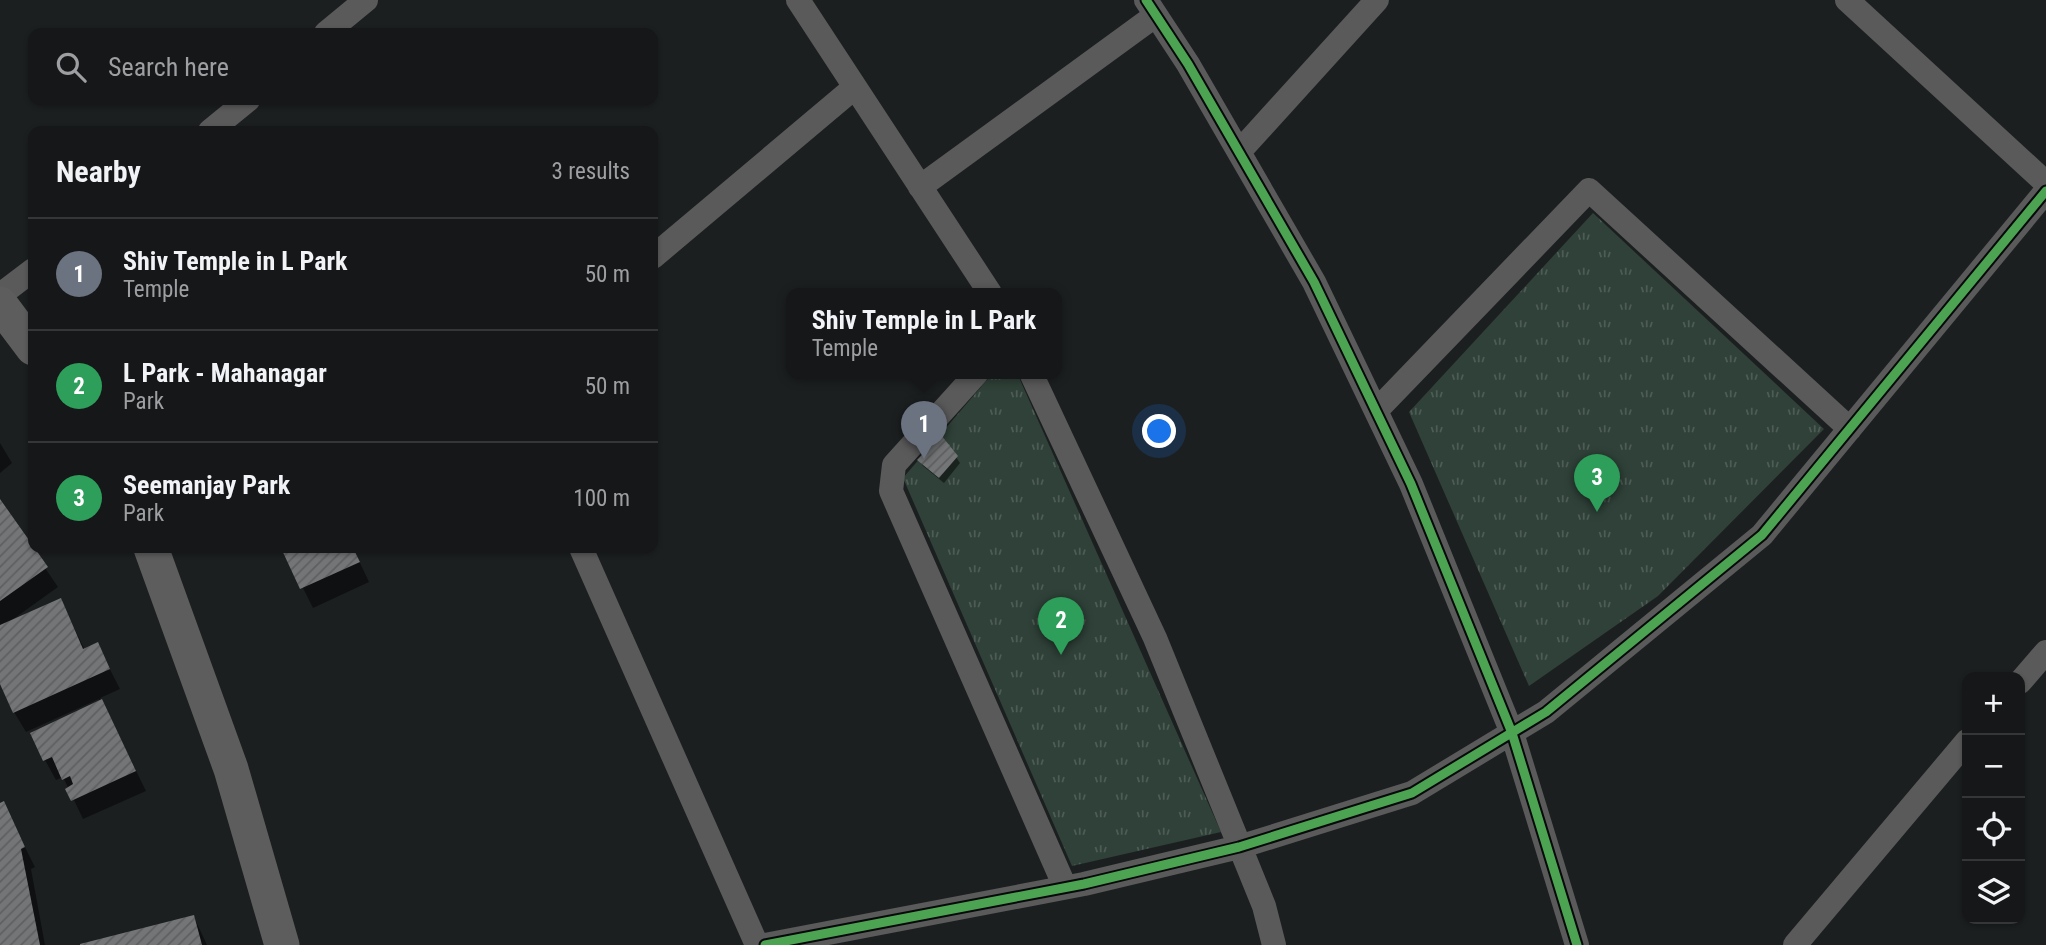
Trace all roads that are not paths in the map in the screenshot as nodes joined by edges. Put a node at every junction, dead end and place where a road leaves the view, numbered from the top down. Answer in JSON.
{"nodes":[{"id":1,"x":366,"y":0,"type":"edge"},
{"id":2,"x":798,"y":0,"type":"edge"},
{"id":3,"x":1377,"y":0,"type":"edge"},
{"id":4,"x":1847,"y":0,"type":"edge"},
{"id":5,"x":1151,"y":8,"type":"edge"},
{"id":6,"x":332,"y":28,"type":"edge"},
{"id":7,"x":855,"y":87,"type":"junction"},
{"id":8,"x":241,"y":105,"type":"edge"},
{"id":9,"x":216,"y":126,"type":"edge"},
{"id":10,"x":1239,"y":152,"type":"junction"},
{"id":11,"x":2046,"y":183,"type":"edge"},
{"id":12,"x":920,"y":187,"type":"junction"},
{"id":13,"x":2046,"y":191,"type":"edge"},
{"id":14,"x":658,"y":253,"type":"edge"},
{"id":15,"x":28,"y":274,"type":"edge"},
{"id":16,"x":987,"y":288,"type":"edge"},
{"id":17,"x":0,"y":295,"type":"edge"},
{"id":18,"x":0,"y":303,"type":"edge"},
{"id":19,"x":28,"y":341,"type":"edge"},
{"id":20,"x":972,"y":379,"type":"edge"},
{"id":21,"x":1034,"y":379,"type":"edge"},
{"id":22,"x":1376,"y":411,"type":"junction"},
{"id":23,"x":1850,"y":429,"type":"junction"},
{"id":24,"x":153,"y":553,"type":"edge"},
{"id":25,"x":583,"y":553,"type":"edge"},
{"id":26,"x":2046,"y":652,"type":"edge"},
{"id":27,"x":2025,"y":676,"type":"edge"},
{"id":28,"x":1512,"y":733,"type":"junction"},
{"id":29,"x":1962,"y":747,"type":"edge"},
{"id":30,"x":1240,"y":846,"type":"junction"},
{"id":31,"x":1065,"y":887,"type":"junction"},
{"id":32,"x":282,"y":945,"type":"edge"},
{"id":33,"x":757,"y":945,"type":"edge"},
{"id":34,"x":765,"y":945,"type":"edge"},
{"id":35,"x":1274,"y":945,"type":"edge"},
{"id":36,"x":1577,"y":945,"type":"edge"},
{"id":37,"x":1795,"y":945,"type":"edge"}],
"edges":[{"from":1,"to":6,"type":"street"},
{"from":2,"to":7,"type":"street"},
{"from":3,"to":10,"type":"street"},
{"from":4,"to":11,"type":"street"},
{"from":5,"to":10,"type":"street"},
{"from":5,"to":12,"type":"street"},
{"from":7,"to":12,"type":"street"},
{"from":7,"to":14,"type":"street"},
{"from":8,"to":9,"type":"street"},
{"from":10,"to":22,"type":"street"},
{"from":12,"to":16,"type":"street"},
{"from":13,"to":23,"type":"street"},
{"from":15,"to":17,"type":"street"},
{"from":18,"to":19,"type":"street"},
{"from":20,"to":31,"type":"street"},
{"from":21,"to":30,"type":"street"},
{"from":22,"to":23,"type":"street"},
{"from":22,"to":28,"type":"street"},
{"from":23,"to":28,"type":"street"},
{"from":24,"to":32,"type":"street"},
{"from":25,"to":33,"type":"street"},
{"from":26,"to":27,"type":"street"},
{"from":28,"to":30,"type":"street"},
{"from":28,"to":36,"type":"street"},
{"from":29,"to":37,"type":"street"},
{"from":30,"to":31,"type":"street"},
{"from":30,"to":35,"type":"street"},
{"from":31,"to":34,"type":"street"}]}
